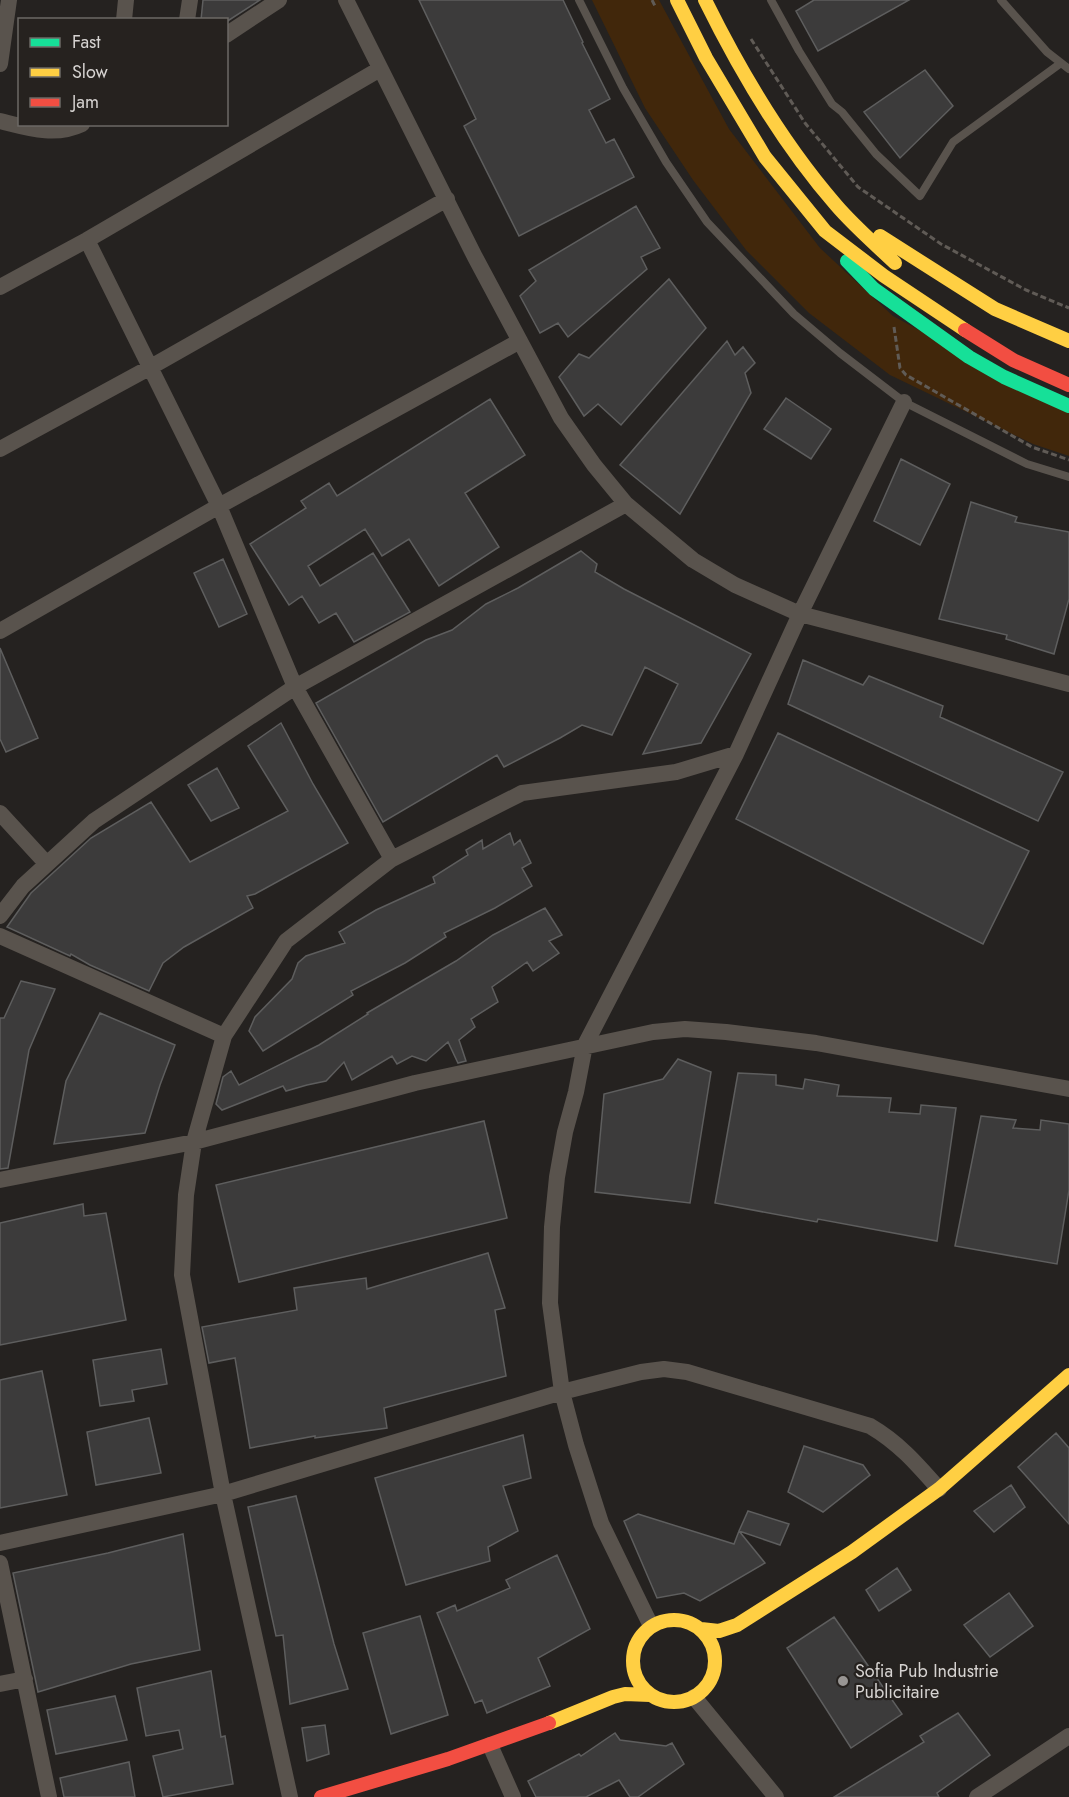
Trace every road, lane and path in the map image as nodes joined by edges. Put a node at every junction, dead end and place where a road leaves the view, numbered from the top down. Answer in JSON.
{"nodes":[{"id":1,"x":9,"y":0,"type":"edge"},
{"id":2,"x":126,"y":0,"type":"edge"},
{"id":3,"x":190,"y":0,"type":"edge"},
{"id":4,"x":279,"y":0,"type":"edge"},
{"id":5,"x":346,"y":0,"type":"edge"},
{"id":6,"x":579,"y":0,"type":"edge"},
{"id":7,"x":677,"y":0,"type":"edge"},
{"id":8,"x":705,"y":0,"type":"edge"},
{"id":9,"x":771,"y":0,"type":"edge"},
{"id":10,"x":1001,"y":0,"type":"edge"},
{"id":11,"x":124,"y":18,"type":"edge"},
{"id":12,"x":187,"y":18,"type":"edge"},
{"id":13,"x":228,"y":33,"type":"edge"},
{"id":14,"x":750,"y":36,"type":"dead end"},
{"id":15,"x":1061,"y":63,"type":"junction"},
{"id":16,"x":0,"y":64,"type":"edge"},
{"id":17,"x":381,"y":69,"type":"junction"},
{"id":18,"x":1069,"y":69,"type":"edge"},
{"id":19,"x":0,"y":121,"type":"edge"},
{"id":20,"x":18,"y":126,"type":"edge"},
{"id":21,"x":18,"y":126,"type":"edge"},
{"id":22,"x":78,"y":126,"type":"edge"},
{"id":23,"x":447,"y":200,"type":"junction"},
{"id":24,"x":843,"y":211,"type":"junction"},
{"id":25,"x":825,"y":231,"type":"junction"},
{"id":26,"x":87,"y":240,"type":"junction"},
{"id":27,"x":904,"y":269,"type":"dead end"},
{"id":28,"x":0,"y":287,"type":"edge"},
{"id":29,"x":1069,"y":308,"type":"edge"},
{"id":30,"x":520,"y":341,"type":"junction"},
{"id":31,"x":1069,"y":341,"type":"edge"},
{"id":32,"x":149,"y":368,"type":"junction"},
{"id":33,"x":1069,"y":385,"type":"edge"},
{"id":34,"x":904,"y":402,"type":"junction"},
{"id":35,"x":1069,"y":406,"type":"edge"},
{"id":36,"x":0,"y":448,"type":"edge"},
{"id":37,"x":1069,"y":477,"type":"edge"},
{"id":38,"x":626,"y":504,"type":"junction"},
{"id":39,"x":219,"y":506,"type":"junction"},
{"id":40,"x":800,"y":614,"type":"junction"},
{"id":41,"x":0,"y":631,"type":"edge"},
{"id":42,"x":1069,"y":684,"type":"edge"},
{"id":43,"x":295,"y":687,"type":"junction"},
{"id":44,"x":736,"y":754,"type":"junction"},
{"id":45,"x":0,"y":813,"type":"edge"},
{"id":46,"x":392,"y":859,"type":"junction"},
{"id":47,"x":46,"y":863,"type":"junction"},
{"id":48,"x":0,"y":916,"type":"edge"},
{"id":49,"x":0,"y":936,"type":"edge"},
{"id":50,"x":224,"y":1036,"type":"junction"},
{"id":51,"x":585,"y":1045,"type":"junction"},
{"id":52,"x":1069,"y":1089,"type":"edge"},
{"id":53,"x":194,"y":1142,"type":"junction"},
{"id":54,"x":0,"y":1180,"type":"edge"},
{"id":55,"x":1069,"y":1375,"type":"edge"},
{"id":56,"x":562,"y":1392,"type":"junction"},
{"id":57,"x":939,"y":1489,"type":"junction"},
{"id":58,"x":223,"y":1494,"type":"junction"},
{"id":59,"x":0,"y":1543,"type":"edge"},
{"id":60,"x":0,"y":1563,"type":"edge"},
{"id":61,"x":737,"y":1625,"type":"junction"},
{"id":62,"x":651,"y":1626,"type":"junction"},
{"id":63,"x":701,"y":1629,"type":"junction"},
{"id":64,"x":715,"y":1658,"type":"junction"},
{"id":65,"x":633,"y":1663,"type":"junction"},
{"id":66,"x":25,"y":1679,"type":"junction"},
{"id":67,"x":0,"y":1684,"type":"edge"},
{"id":68,"x":650,"y":1695,"type":"junction"},
{"id":69,"x":694,"y":1697,"type":"junction"},
{"id":70,"x":601,"y":1701,"type":"junction"},
{"id":71,"x":1069,"y":1736,"type":"edge"},
{"id":72,"x":490,"y":1745,"type":"junction"},
{"id":73,"x":49,"y":1797,"type":"edge"},
{"id":74,"x":290,"y":1797,"type":"edge"},
{"id":75,"x":321,"y":1797,"type":"edge"},
{"id":76,"x":513,"y":1797,"type":"edge"},
{"id":77,"x":776,"y":1797,"type":"edge"},
{"id":78,"x":977,"y":1797,"type":"edge"}],
"edges":[{"from":1,"to":16,"type":"street"},
{"from":2,"to":11,"type":"street"},
{"from":3,"to":12,"type":"street"},
{"from":4,"to":13,"type":"street"},
{"from":5,"to":17,"type":"street"},
{"from":6,"to":34,"type":"lane"},
{"from":7,"to":25,"type":"main road"},
{"from":8,"to":24,"type":"main road"},
{"from":9,"to":15,"type":"lane"},
{"from":10,"to":15,"type":"lane"},
{"from":14,"to":29,"type":"path"},
{"from":15,"to":18,"type":"lane"},
{"from":17,"to":23,"type":"street"},
{"from":17,"to":26,"type":"street"},
{"from":19,"to":20,"type":"street"},
{"from":21,"to":22,"type":"street"},
{"from":23,"to":30,"type":"street"},
{"from":23,"to":32,"type":"street"},
{"from":24,"to":27,"type":"main road"},
{"from":24,"to":31,"type":"main road"},
{"from":25,"to":33,"type":"main road"},
{"from":25,"to":35,"type":"main road"},
{"from":26,"to":28,"type":"street"},
{"from":26,"to":32,"type":"street"},
{"from":30,"to":38,"type":"street"},
{"from":30,"to":39,"type":"street"},
{"from":32,"to":36,"type":"street"},
{"from":32,"to":39,"type":"street"},
{"from":34,"to":37,"type":"lane"},
{"from":34,"to":40,"type":"street"},
{"from":38,"to":40,"type":"street"},
{"from":38,"to":43,"type":"street"},
{"from":39,"to":41,"type":"street"},
{"from":39,"to":43,"type":"street"},
{"from":40,"to":42,"type":"street"},
{"from":40,"to":44,"type":"street"},
{"from":43,"to":46,"type":"street"},
{"from":43,"to":47,"type":"street"},
{"from":44,"to":46,"type":"street"},
{"from":44,"to":51,"type":"street"},
{"from":45,"to":47,"type":"street"},
{"from":46,"to":50,"type":"street"},
{"from":47,"to":48,"type":"street"},
{"from":49,"to":50,"type":"street"},
{"from":50,"to":53,"type":"street"},
{"from":51,"to":52,"type":"street"},
{"from":51,"to":53,"type":"street"},
{"from":51,"to":56,"type":"street"},
{"from":53,"to":54,"type":"street"},
{"from":53,"to":58,"type":"street"},
{"from":55,"to":57,"type":"main road"},
{"from":56,"to":57,"type":"street"},
{"from":56,"to":58,"type":"street"},
{"from":56,"to":62,"type":"street"},
{"from":57,"to":61,"type":"main road"},
{"from":58,"to":59,"type":"street"},
{"from":58,"to":74,"type":"street"},
{"from":60,"to":66,"type":"street"},
{"from":61,"to":63,"type":"main road"},
{"from":61,"to":64,"type":"main road"},
{"from":62,"to":63,"type":"main road"},
{"from":62,"to":65,"type":"main road"},
{"from":63,"to":64,"type":"main road"},
{"from":64,"to":69,"type":"main road"},
{"from":65,"to":68,"type":"main road"},
{"from":65,"to":70,"type":"main road"},
{"from":66,"to":67,"type":"street"},
{"from":66,"to":73,"type":"street"},
{"from":68,"to":69,"type":"main road"},
{"from":68,"to":70,"type":"main road"},
{"from":69,"to":77,"type":"street"},
{"from":70,"to":72,"type":"main road"},
{"from":71,"to":78,"type":"street"},
{"from":72,"to":75,"type":"main road"},
{"from":72,"to":76,"type":"street"}]}
